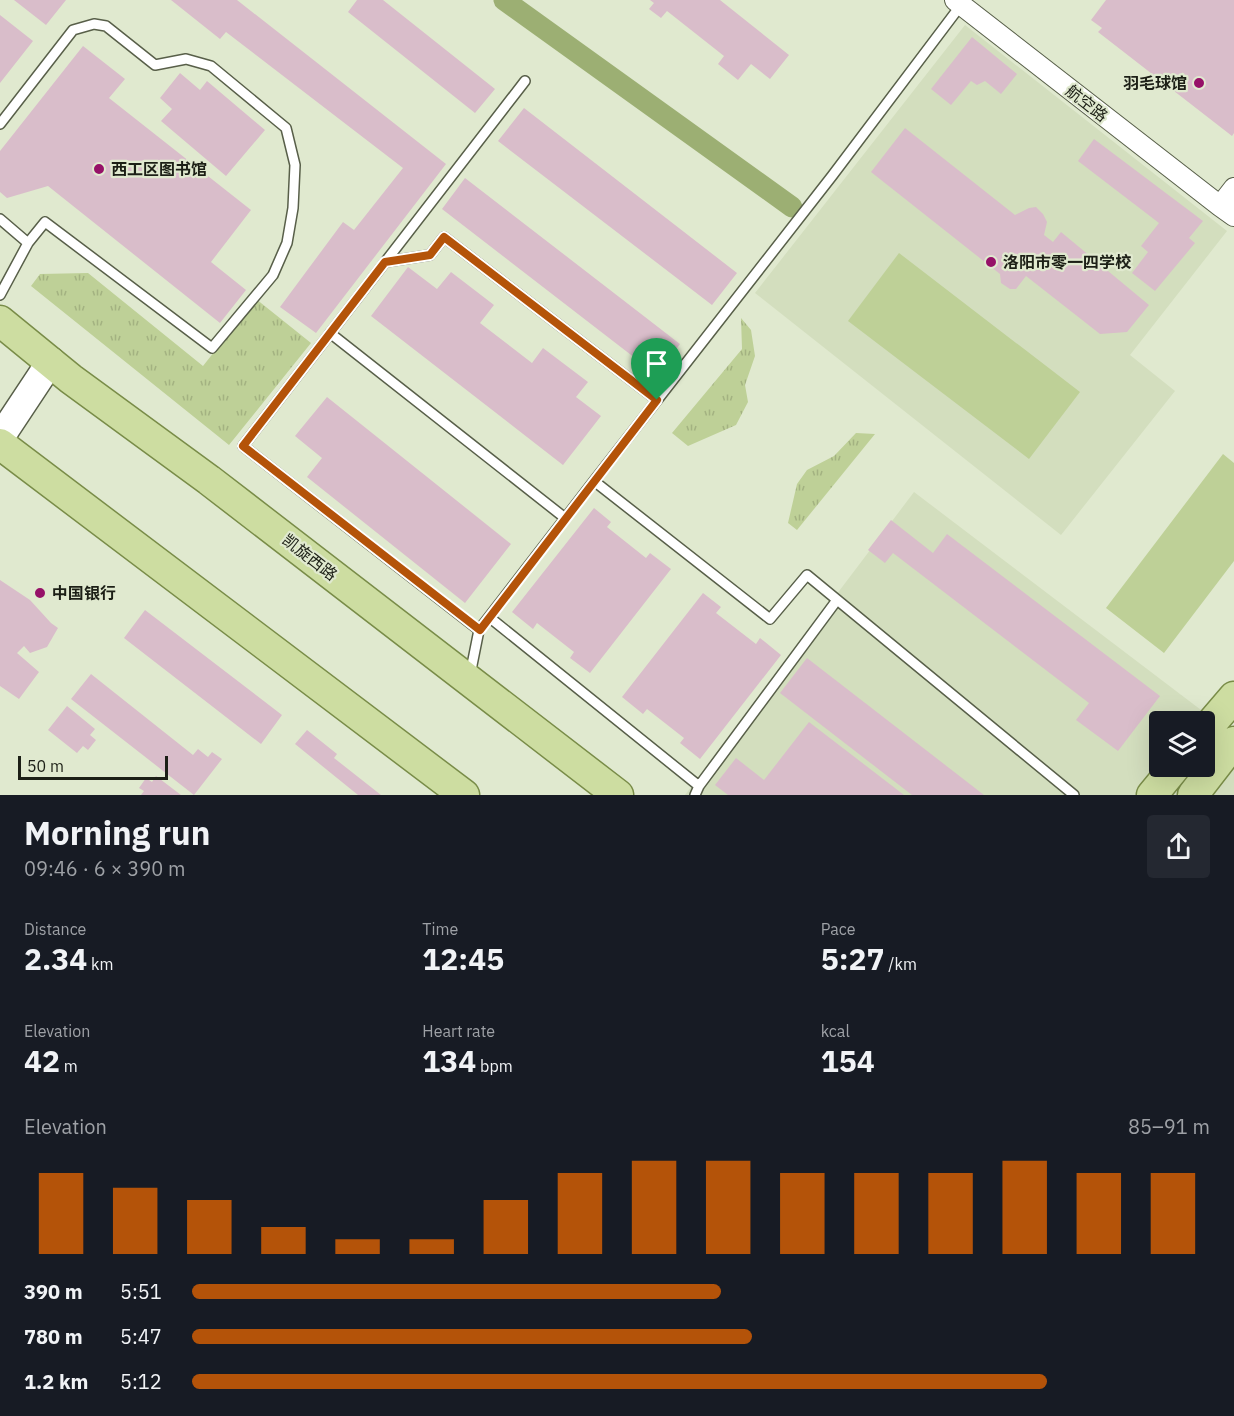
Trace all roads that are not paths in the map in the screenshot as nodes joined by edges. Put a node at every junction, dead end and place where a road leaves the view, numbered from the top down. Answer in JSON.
{"nodes":[{"id":1,"x":958,"y":2,"type":"edge"},
{"id":2,"x":525,"y":81,"type":"dead end"},
{"id":3,"x":0,"y":124,"type":"edge"},
{"id":4,"x":1234,"y":188,"type":"edge"},
{"id":5,"x":1227,"y":211,"type":"edge"},
{"id":6,"x":0,"y":219,"type":"edge"},
{"id":7,"x":28,"y":243,"type":"junction"},
{"id":8,"x":385,"y":262,"type":"junction"},
{"id":9,"x":0,"y":295,"type":"edge"},
{"id":10,"x":0,"y":321,"type":"edge"},
{"id":11,"x":330,"y":333,"type":"junction"},
{"id":12,"x":51,"y":361,"type":"junction"},
{"id":13,"x":657,"y":400,"type":"junction"},
{"id":14,"x":0,"y":419,"type":"edge"},
{"id":15,"x":0,"y":438,"type":"edge"},
{"id":16,"x":0,"y":444,"type":"edge"},
{"id":17,"x":594,"y":481,"type":"junction"},
{"id":18,"x":565,"y":518,"type":"junction"},
{"id":19,"x":837,"y":600,"type":"junction"},
{"id":20,"x":489,"y":617,"type":"junction"},
{"id":21,"x":480,"y":630,"type":"junction"},
{"id":22,"x":470,"y":679,"type":"junction"},
{"id":23,"x":1234,"y":697,"type":"edge"},
{"id":24,"x":1215,"y":719,"type":"edge"},
{"id":25,"x":1234,"y":742,"type":"edge"},
{"id":26,"x":1167,"y":777,"type":"edge"},
{"id":27,"x":697,"y":790,"type":"edge"},
{"id":28,"x":464,"y":795,"type":"edge"},
{"id":29,"x":618,"y":795,"type":"edge"},
{"id":30,"x":1074,"y":795,"type":"edge"},
{"id":31,"x":1152,"y":795,"type":"edge"},
{"id":32,"x":1193,"y":795,"type":"edge"}],
"edges":[{"from":1,"to":5,"type":"street","name":"航空路"},
{"from":1,"to":13,"type":"lane"},
{"from":2,"to":8,"type":"lane"},
{"from":3,"to":7,"type":"lane"},
{"from":4,"to":5,"type":"street"},
{"from":6,"to":7,"type":"lane"},
{"from":7,"to":9,"type":"lane"},
{"from":8,"to":11,"type":"lane"},
{"from":8,"to":13,"type":"lane"},
{"from":10,"to":12,"type":"main road","name":"凯旋西路"},
{"from":11,"to":18,"type":"lane"},
{"from":11,"to":21,"type":"lane"},
{"from":12,"to":14,"type":"street"},
{"from":12,"to":15,"type":"street"},
{"from":12,"to":22,"type":"main road","name":"凯旋西路"},
{"from":13,"to":17,"type":"lane"},
{"from":16,"to":28,"type":"main road"},
{"from":17,"to":18,"type":"lane"},
{"from":17,"to":19,"type":"lane"},
{"from":18,"to":20,"type":"lane"},
{"from":19,"to":27,"type":"lane"},
{"from":19,"to":30,"type":"lane"},
{"from":20,"to":21,"type":"lane"},
{"from":20,"to":27,"type":"lane"},
{"from":21,"to":22,"type":"lane"},
{"from":22,"to":29,"type":"main road","name":"凯旋西路"},
{"from":23,"to":24,"type":"main road"},
{"from":25,"to":32,"type":"main road"},
{"from":26,"to":31,"type":"main road"}]}
